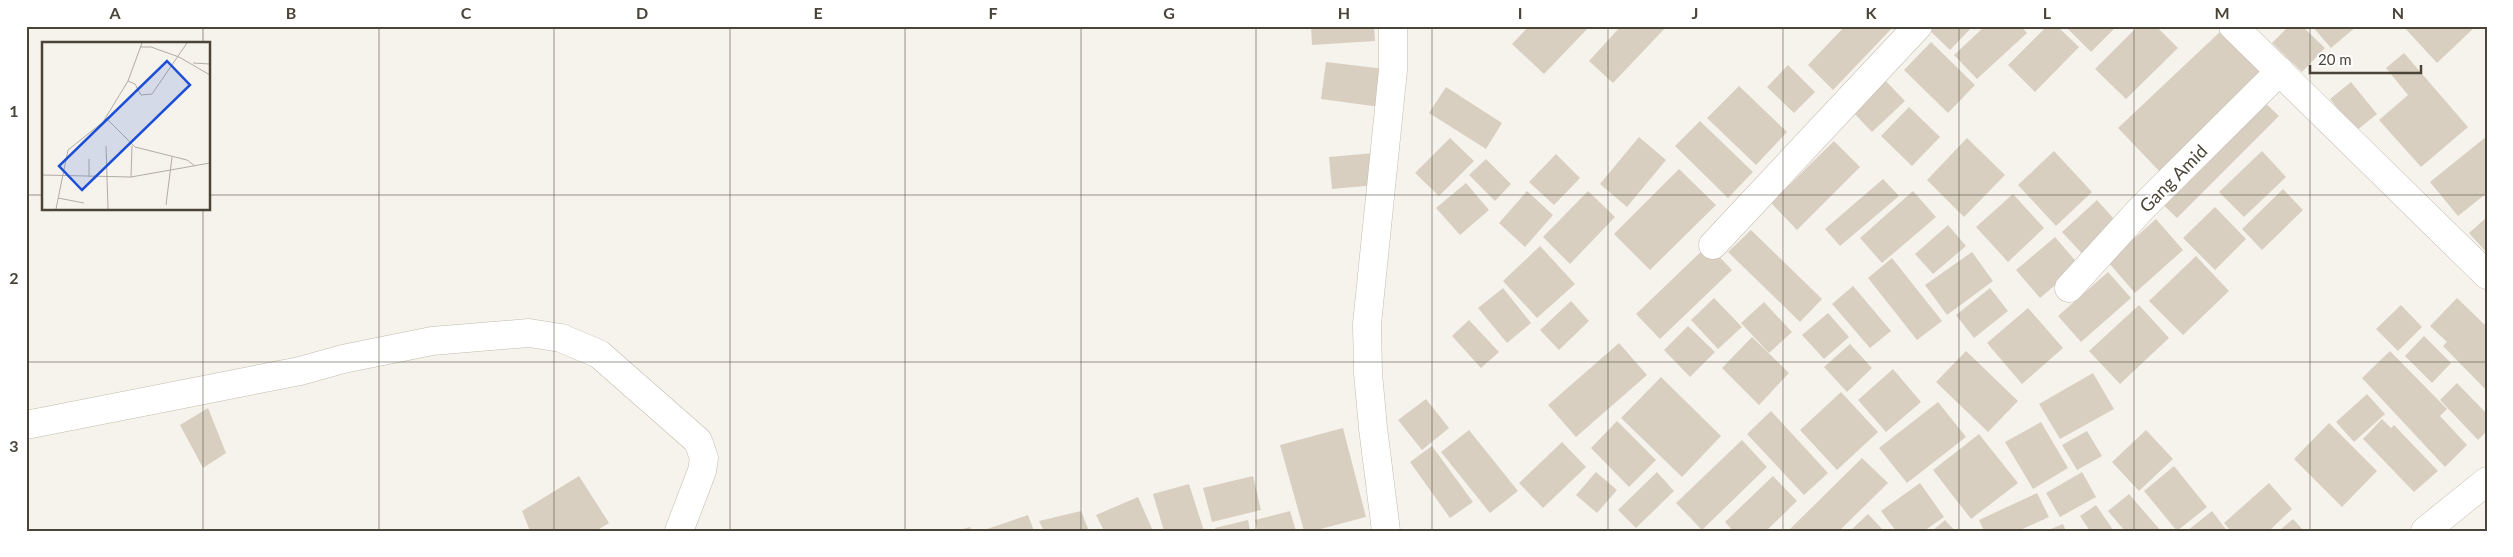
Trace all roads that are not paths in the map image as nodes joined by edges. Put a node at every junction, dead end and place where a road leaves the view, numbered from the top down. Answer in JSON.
{"nodes":[{"id":1,"x":1393,"y":26,"type":"edge"},
{"id":2,"x":1918,"y":26,"type":"edge"},
{"id":3,"x":2233,"y":26,"type":"edge"},
{"id":4,"x":2280,"y":71,"type":"junction"},
{"id":5,"x":1713,"y":245,"type":"dead end"},
{"id":6,"x":2487,"y":275,"type":"edge"},
{"id":7,"x":2069,"y":288,"type":"dead end"},
{"id":8,"x":26,"y":425,"type":"edge"},
{"id":9,"x":2487,"y":481,"type":"edge"},
{"id":10,"x":679,"y":531,"type":"edge"},
{"id":11,"x":1386,"y":531,"type":"edge"},
{"id":12,"x":2425,"y":531,"type":"edge"}],
"edges":[{"from":1,"to":11,"type":"street"},
{"from":2,"to":5,"type":"street"},
{"from":3,"to":4,"type":"street"},
{"from":4,"to":6,"type":"street"},
{"from":4,"to":7,"type":"street","name":"Gang Amid"},
{"from":8,"to":10,"type":"street"},
{"from":9,"to":12,"type":"street"}]}
